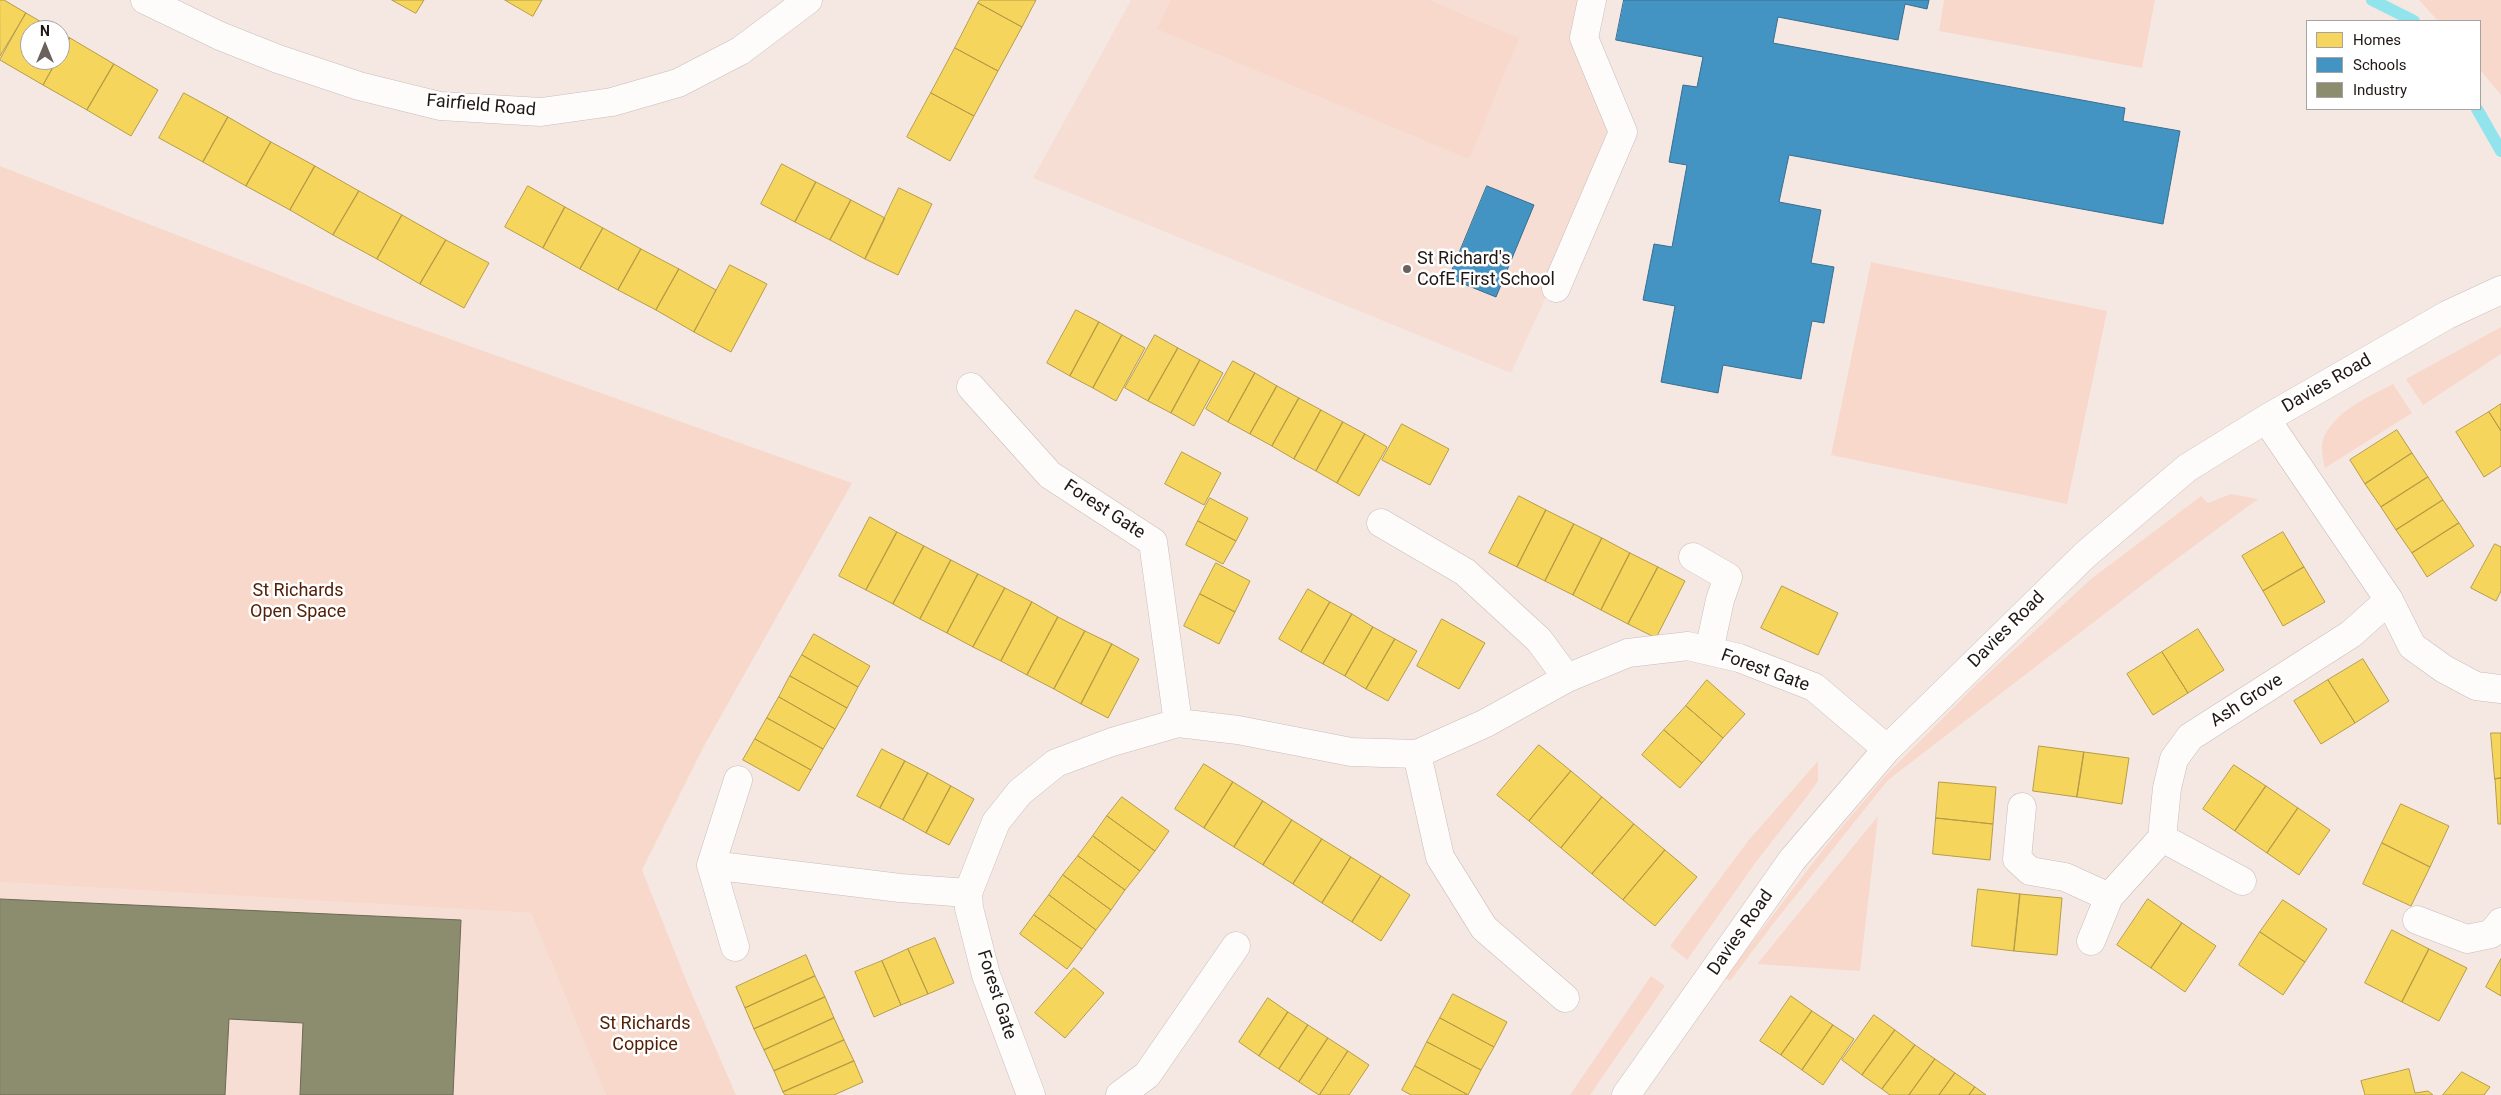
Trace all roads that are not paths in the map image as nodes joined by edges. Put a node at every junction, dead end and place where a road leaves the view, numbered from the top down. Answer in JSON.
{"nodes":[{"id":1,"x":808,"y":0,"type":"edge"},
{"id":2,"x":1592,"y":0,"type":"edge"},
{"id":3,"x":148,"y":1,"type":"edge"},
{"id":4,"x":1556,"y":288,"type":"dead end"},
{"id":5,"x":2501,"y":290,"type":"edge"},
{"id":6,"x":971,"y":387,"type":"dead end"},
{"id":7,"x":2266,"y":419,"type":"junction"},
{"id":8,"x":1381,"y":523,"type":"dead end"},
{"id":9,"x":1693,"y":558,"type":"dead end"},
{"id":10,"x":2389,"y":600,"type":"junction"},
{"id":11,"x":1709,"y":651,"type":"junction"},
{"id":12,"x":1567,"y":678,"type":"junction"},
{"id":13,"x":2501,"y":689,"type":"edge"},
{"id":14,"x":1178,"y":723,"type":"junction"},
{"id":15,"x":1887,"y":749,"type":"junction"},
{"id":16,"x":1417,"y":754,"type":"junction"},
{"id":17,"x":738,"y":780,"type":"dead end"},
{"id":18,"x":2022,"y":807,"type":"dead end"},
{"id":19,"x":2162,"y":838,"type":"junction"},
{"id":20,"x":711,"y":864,"type":"junction"},
{"id":21,"x":2242,"y":881,"type":"dead end"},
{"id":22,"x":968,"y":893,"type":"junction"},
{"id":23,"x":2109,"y":897,"type":"junction"},
{"id":24,"x":2417,"y":920,"type":"dead end"},
{"id":25,"x":2501,"y":922,"type":"edge"},
{"id":26,"x":2091,"y":941,"type":"dead end"},
{"id":27,"x":1236,"y":946,"type":"dead end"},
{"id":28,"x":735,"y":947,"type":"dead end"},
{"id":29,"x":1565,"y":998,"type":"dead end"},
{"id":30,"x":1031,"y":1095,"type":"edge"},
{"id":31,"x":1120,"y":1095,"type":"edge"},
{"id":32,"x":1626,"y":1095,"type":"edge"}],
"edges":[{"from":1,"to":3,"type":"street","name":"Fairfield Road"},
{"from":2,"to":4,"type":"street"},
{"from":5,"to":7,"type":"street","name":"Davies Road"},
{"from":6,"to":14,"type":"street","name":"Forest Gate"},
{"from":7,"to":10,"type":"street"},
{"from":7,"to":15,"type":"street","name":"Davies Road"},
{"from":8,"to":12,"type":"street"},
{"from":9,"to":11,"type":"street"},
{"from":10,"to":13,"type":"street"},
{"from":10,"to":19,"type":"street","name":"Ash Grove"},
{"from":11,"to":12,"type":"street","name":"Forest Gate"},
{"from":11,"to":15,"type":"street","name":"Forest Gate"},
{"from":12,"to":16,"type":"street","name":"Forest Gate"},
{"from":14,"to":16,"type":"street","name":"Forest Gate"},
{"from":14,"to":22,"type":"street","name":"Forest Gate"},
{"from":15,"to":32,"type":"street","name":"Davies Road"},
{"from":16,"to":29,"type":"street"},
{"from":17,"to":20,"type":"street"},
{"from":18,"to":23,"type":"street"},
{"from":19,"to":21,"type":"street"},
{"from":19,"to":23,"type":"street"},
{"from":20,"to":22,"type":"street"},
{"from":20,"to":28,"type":"street"},
{"from":22,"to":30,"type":"street","name":"Forest Gate"},
{"from":23,"to":26,"type":"street"},
{"from":24,"to":25,"type":"street"},
{"from":27,"to":31,"type":"street"}]}
